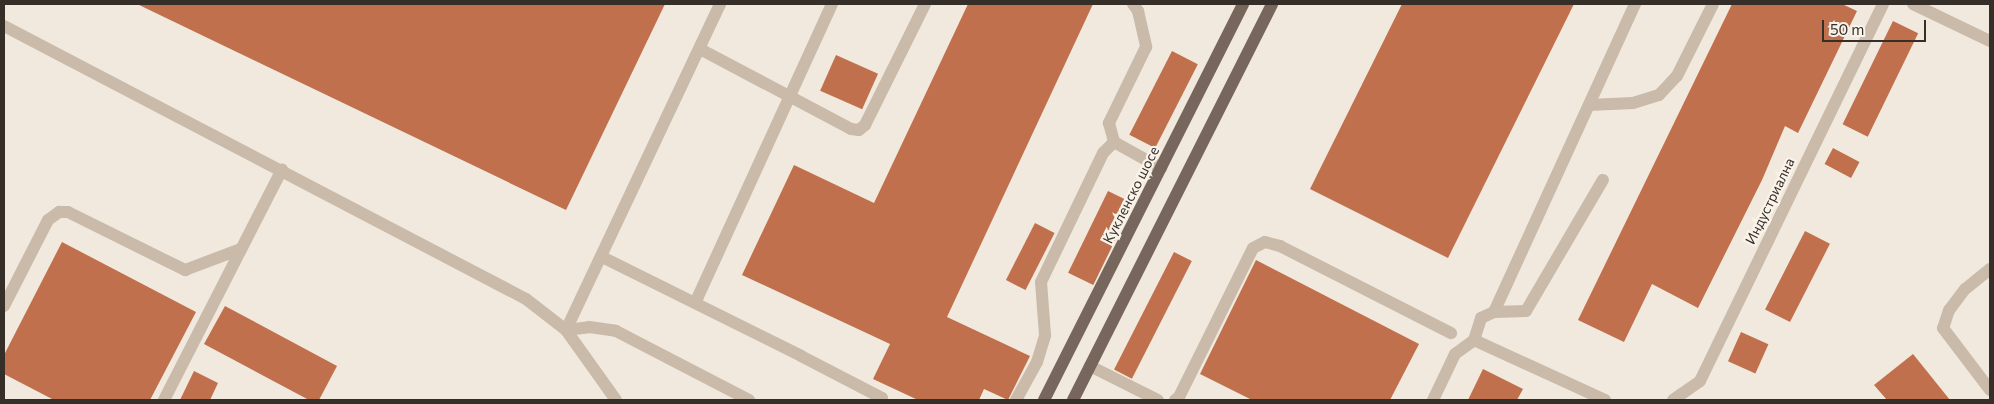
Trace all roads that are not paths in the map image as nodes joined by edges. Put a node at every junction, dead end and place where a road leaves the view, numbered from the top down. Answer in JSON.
{"nodes":[{"id":1,"x":720,"y":4,"type":"edge"},
{"id":2,"x":832,"y":4,"type":"edge"},
{"id":3,"x":925,"y":4,"type":"edge"},
{"id":4,"x":1133,"y":4,"type":"edge"},
{"id":5,"x":1243,"y":4,"type":"edge"},
{"id":6,"x":1272,"y":4,"type":"edge"},
{"id":7,"x":1635,"y":4,"type":"edge"},
{"id":8,"x":1713,"y":4,"type":"edge"},
{"id":9,"x":1883,"y":4,"type":"edge"},
{"id":10,"x":1913,"y":4,"type":"edge"},
{"id":11,"x":4,"y":26,"type":"edge"},
{"id":12,"x":1990,"y":41,"type":"edge"},
{"id":13,"x":700,"y":49,"type":"junction"},
{"id":14,"x":788,"y":95,"type":"junction"},
{"id":15,"x":1589,"y":104,"type":"junction"},
{"id":16,"x":1114,"y":142,"type":"junction"},
{"id":17,"x":1161,"y":168,"type":"junction"},
{"id":18,"x":282,"y":169,"type":"junction"},
{"id":19,"x":1603,"y":180,"type":"dead end"},
{"id":20,"x":241,"y":249,"type":"junction"},
{"id":21,"x":602,"y":257,"type":"junction"},
{"id":22,"x":1990,"y":269,"type":"edge"},
{"id":23,"x":696,"y":301,"type":"junction"},
{"id":24,"x":4,"y":306,"type":"edge"},
{"id":25,"x":1494,"y":312,"type":"junction"},
{"id":26,"x":566,"y":330,"type":"junction"},
{"id":27,"x":1451,"y":332,"type":"dead end"},
{"id":28,"x":1474,"y":340,"type":"junction"},
{"id":29,"x":1090,"y":366,"type":"junction"},
{"id":30,"x":1990,"y":390,"type":"edge"},
{"id":31,"x":884,"y":399,"type":"edge"},
{"id":32,"x":164,"y":400,"type":"edge"},
{"id":33,"x":616,"y":400,"type":"edge"},
{"id":34,"x":749,"y":400,"type":"edge"},
{"id":35,"x":1016,"y":400,"type":"edge"},
{"id":36,"x":1044,"y":400,"type":"edge"},
{"id":37,"x":1073,"y":400,"type":"edge"},
{"id":38,"x":1158,"y":400,"type":"edge"},
{"id":39,"x":1175,"y":400,"type":"edge"},
{"id":40,"x":1433,"y":400,"type":"edge"},
{"id":41,"x":1605,"y":400,"type":"edge"},
{"id":42,"x":1672,"y":400,"type":"edge"}],
"edges":[{"from":1,"to":13,"type":"street"},
{"from":2,"to":14,"type":"street"},
{"from":3,"to":14,"type":"street"},
{"from":4,"to":16,"type":"street"},
{"from":5,"to":17,"type":"main road","name":"Кукленско шосе"},
{"from":6,"to":29,"type":"main road"},
{"from":7,"to":15,"type":"street"},
{"from":8,"to":15,"type":"street"},
{"from":9,"to":42,"type":"street","name":"Индустриална"},
{"from":10,"to":12,"type":"street"},
{"from":11,"to":18,"type":"street"},
{"from":13,"to":14,"type":"street"},
{"from":13,"to":21,"type":"street"},
{"from":14,"to":23,"type":"street"},
{"from":15,"to":25,"type":"street"},
{"from":16,"to":17,"type":"street"},
{"from":16,"to":35,"type":"street"},
{"from":17,"to":36,"type":"main road","name":"Кукленско шосе"},
{"from":18,"to":20,"type":"street"},
{"from":18,"to":26,"type":"street"},
{"from":19,"to":25,"type":"street"},
{"from":20,"to":24,"type":"street"},
{"from":20,"to":32,"type":"street"},
{"from":21,"to":23,"type":"street"},
{"from":21,"to":26,"type":"street"},
{"from":22,"to":30,"type":"street"},
{"from":23,"to":31,"type":"street"},
{"from":25,"to":28,"type":"street"},
{"from":26,"to":33,"type":"street"},
{"from":26,"to":34,"type":"street"},
{"from":27,"to":39,"type":"street"},
{"from":28,"to":40,"type":"street"},
{"from":28,"to":41,"type":"street"},
{"from":29,"to":37,"type":"main road"},
{"from":29,"to":38,"type":"street"}]}
